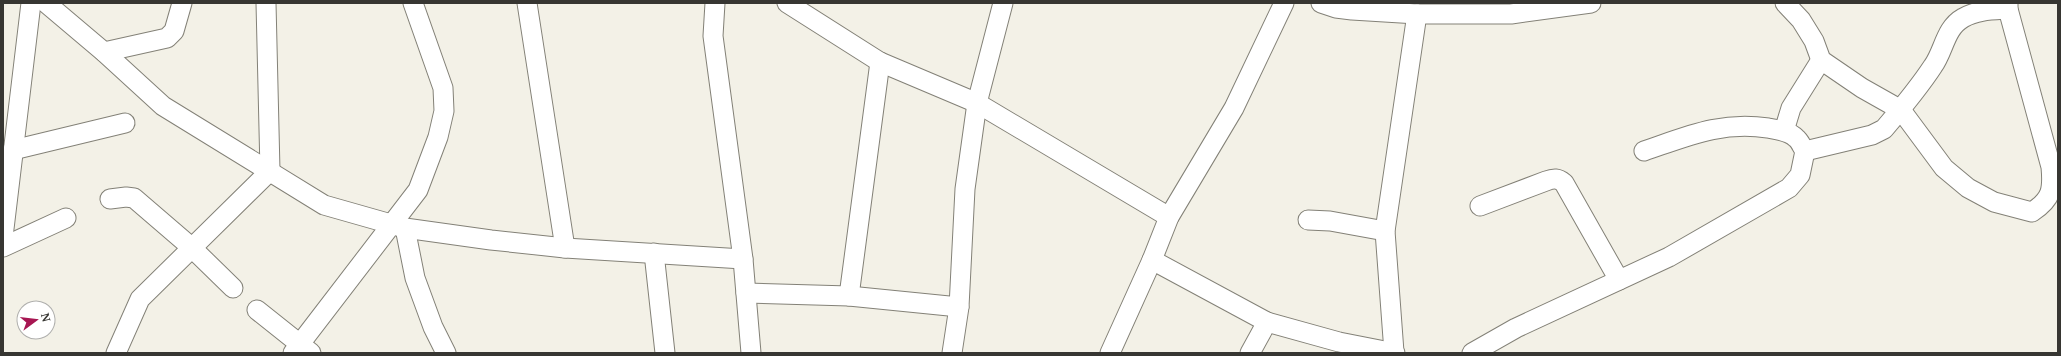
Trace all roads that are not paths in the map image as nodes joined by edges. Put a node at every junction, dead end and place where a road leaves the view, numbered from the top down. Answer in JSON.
{"nodes":[{"id":1,"x":31,"y":3,"type":"edge"},
{"id":2,"x":46,"y":3,"type":"edge"},
{"id":3,"x":182,"y":3,"type":"edge"},
{"id":4,"x":266,"y":3,"type":"edge"},
{"id":5,"x":413,"y":3,"type":"edge"},
{"id":6,"x":527,"y":3,"type":"edge"},
{"id":7,"x":715,"y":3,"type":"edge"},
{"id":8,"x":787,"y":3,"type":"edge"},
{"id":9,"x":1003,"y":3,"type":"edge"},
{"id":10,"x":1284,"y":3,"type":"edge"},
{"id":11,"x":1321,"y":3,"type":"edge"},
{"id":12,"x":1591,"y":3,"type":"edge"},
{"id":13,"x":1785,"y":3,"type":"edge"},
{"id":14,"x":2008,"y":6,"type":"edge"},
{"id":15,"x":1417,"y":14,"type":"junction"},
{"id":16,"x":104,"y":52,"type":"junction"},
{"id":17,"x":1821,"y":60,"type":"junction"},
{"id":18,"x":880,"y":62,"type":"junction"},
{"id":19,"x":977,"y":103,"type":"junction"},
{"id":20,"x":1901,"y":110,"type":"junction"},
{"id":21,"x":125,"y":123,"type":"dead end"},
{"id":22,"x":1784,"y":131,"type":"junction"},
{"id":23,"x":13,"y":150,"type":"junction"},
{"id":24,"x":1644,"y":151,"type":"dead end"},
{"id":25,"x":1805,"y":151,"type":"junction"},
{"id":26,"x":270,"y":171,"type":"junction"},
{"id":27,"x":6,"y":187,"type":"edge"},
{"id":28,"x":110,"y":199,"type":"dead end"},
{"id":29,"x":1480,"y":206,"type":"dead end"},
{"id":30,"x":1169,"y":217,"type":"junction"},
{"id":31,"x":66,"y":218,"type":"dead end"},
{"id":32,"x":1308,"y":220,"type":"dead end"},
{"id":33,"x":398,"y":227,"type":"junction"},
{"id":34,"x":1384,"y":231,"type":"junction"},
{"id":35,"x":3,"y":237,"type":"edge"},
{"id":36,"x":3,"y":247,"type":"edge"},
{"id":37,"x":191,"y":247,"type":"junction"},
{"id":38,"x":565,"y":248,"type":"junction"},
{"id":39,"x":654,"y":253,"type":"junction"},
{"id":40,"x":743,"y":259,"type":"junction"},
{"id":41,"x":1152,"y":260,"type":"junction"},
{"id":42,"x":1619,"y":280,"type":"junction"},
{"id":43,"x":233,"y":288,"type":"dead end"},
{"id":44,"x":746,"y":293,"type":"junction"},
{"id":45,"x":849,"y":296,"type":"junction"},
{"id":46,"x":959,"y":307,"type":"junction"},
{"id":47,"x":257,"y":310,"type":"dead end"},
{"id":48,"x":1267,"y":322,"type":"junction"},
{"id":49,"x":302,"y":350,"type":"edge"},
{"id":50,"x":116,"y":353,"type":"edge"},
{"id":51,"x":446,"y":353,"type":"edge"},
{"id":52,"x":665,"y":353,"type":"edge"},
{"id":53,"x":751,"y":353,"type":"edge"},
{"id":54,"x":952,"y":353,"type":"edge"},
{"id":55,"x":1110,"y":353,"type":"edge"},
{"id":56,"x":1250,"y":353,"type":"edge"},
{"id":57,"x":1395,"y":353,"type":"edge"},
{"id":58,"x":1472,"y":353,"type":"edge"}],
"edges":[{"from":1,"to":23,"type":"street"},
{"from":2,"to":16,"type":"street"},
{"from":3,"to":16,"type":"street"},
{"from":4,"to":26,"type":"street"},
{"from":5,"to":33,"type":"street"},
{"from":6,"to":38,"type":"street"},
{"from":7,"to":40,"type":"street"},
{"from":8,"to":18,"type":"street"},
{"from":9,"to":19,"type":"street"},
{"from":10,"to":30,"type":"street"},
{"from":11,"to":15,"type":"street"},
{"from":12,"to":15,"type":"street"},
{"from":13,"to":17,"type":"street"},
{"from":14,"to":20,"type":"street"},
{"from":14,"to":20,"type":"street"},
{"from":15,"to":34,"type":"street"},
{"from":16,"to":26,"type":"street"},
{"from":17,"to":20,"type":"street"},
{"from":17,"to":22,"type":"street"},
{"from":18,"to":19,"type":"street"},
{"from":18,"to":45,"type":"street"},
{"from":19,"to":30,"type":"street"},
{"from":19,"to":46,"type":"street"},
{"from":20,"to":25,"type":"street"},
{"from":21,"to":23,"type":"street"},
{"from":22,"to":24,"type":"street"},
{"from":22,"to":25,"type":"street"},
{"from":23,"to":27,"type":"street"},
{"from":25,"to":42,"type":"street"},
{"from":26,"to":33,"type":"street"},
{"from":26,"to":37,"type":"street"},
{"from":27,"to":35,"type":"street"},
{"from":28,"to":37,"type":"street"},
{"from":29,"to":42,"type":"street"},
{"from":30,"to":41,"type":"street"},
{"from":31,"to":36,"type":"street"},
{"from":32,"to":34,"type":"street"},
{"from":33,"to":38,"type":"street"},
{"from":33,"to":49,"type":"street"},
{"from":33,"to":51,"type":"street"},
{"from":34,"to":57,"type":"street"},
{"from":37,"to":43,"type":"street"},
{"from":37,"to":50,"type":"street"},
{"from":38,"to":39,"type":"street"},
{"from":39,"to":40,"type":"street"},
{"from":39,"to":52,"type":"street"},
{"from":40,"to":44,"type":"street"},
{"from":41,"to":48,"type":"street"},
{"from":41,"to":55,"type":"street"},
{"from":42,"to":58,"type":"street"},
{"from":44,"to":45,"type":"street"},
{"from":44,"to":53,"type":"street"},
{"from":45,"to":46,"type":"street"},
{"from":46,"to":54,"type":"street"},
{"from":47,"to":49,"type":"street"},
{"from":48,"to":56,"type":"street"},
{"from":48,"to":57,"type":"street"}]}
